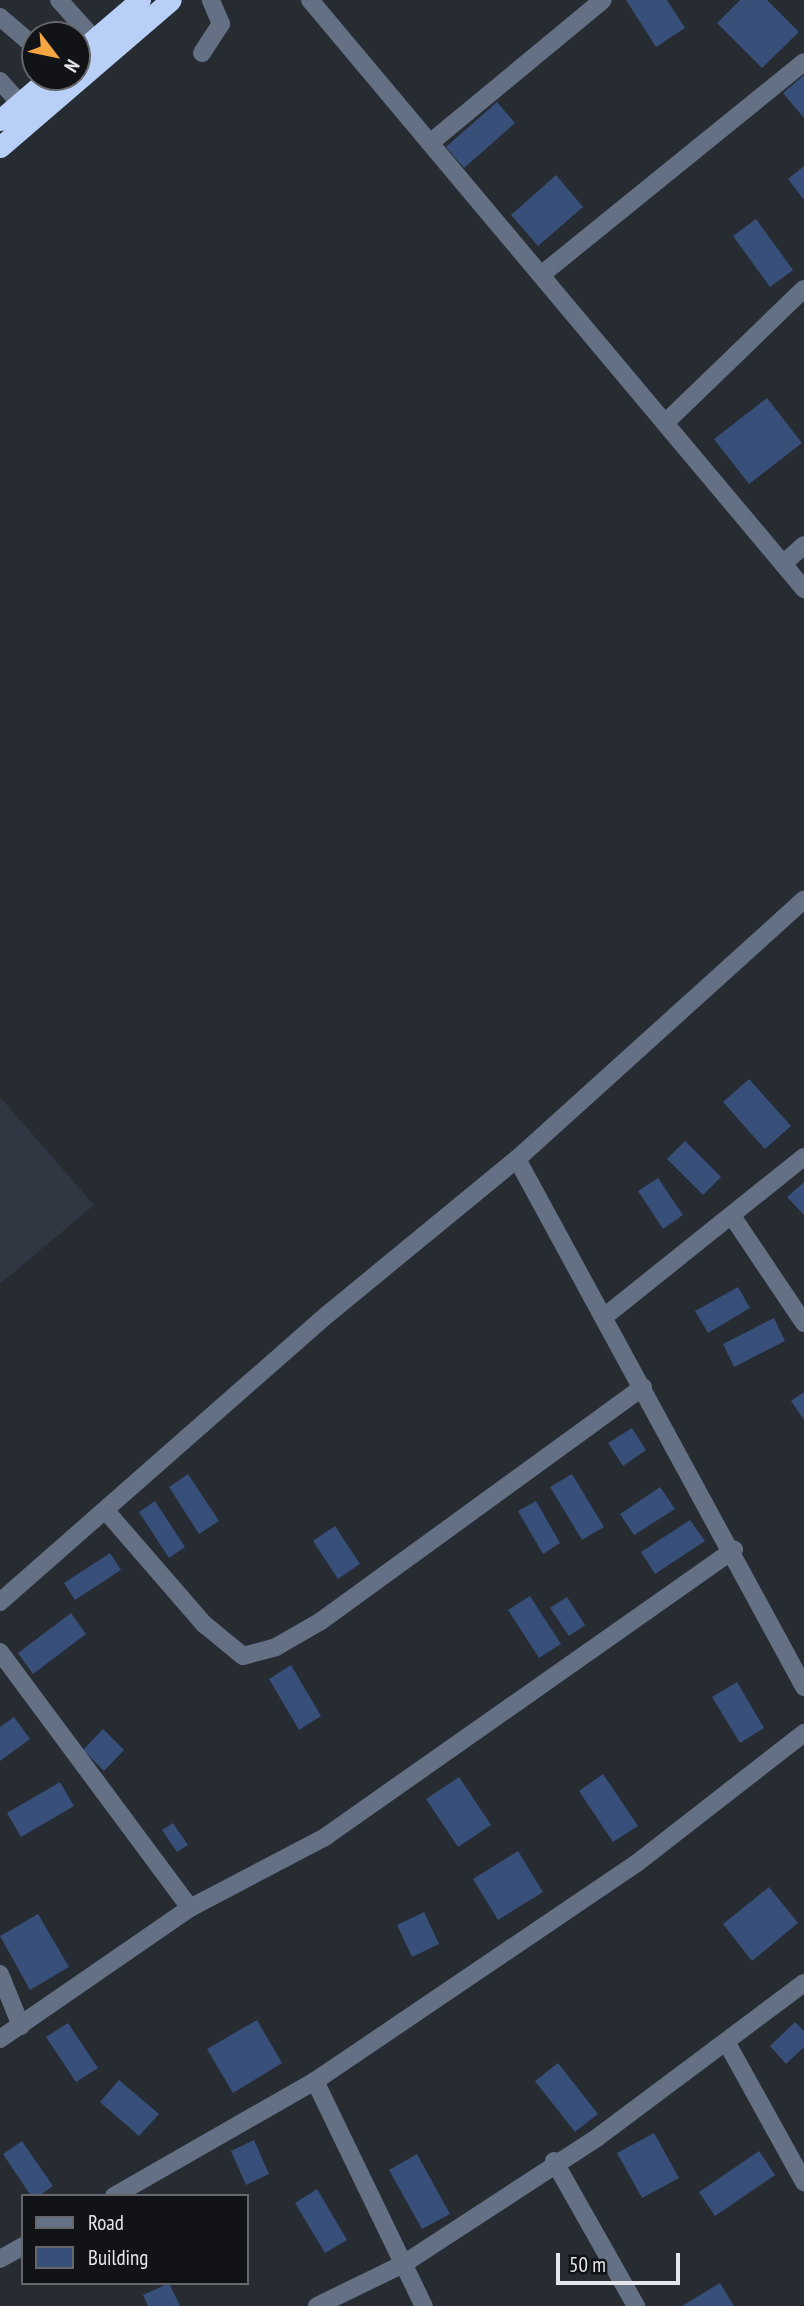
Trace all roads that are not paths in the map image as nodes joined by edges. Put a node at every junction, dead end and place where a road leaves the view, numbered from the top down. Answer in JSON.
{"nodes":[{"id":1,"x":59,"y":0,"type":"edge"},
{"id":2,"x":140,"y":0,"type":"edge"},
{"id":3,"x":171,"y":0,"type":"edge"},
{"id":4,"x":211,"y":0,"type":"edge"},
{"id":5,"x":310,"y":0,"type":"edge"},
{"id":6,"x":603,"y":0,"type":"edge"},
{"id":7,"x":0,"y":17,"type":"edge"},
{"id":8,"x":21,"y":35,"type":"edge"},
{"id":9,"x":94,"y":39,"type":"junction"},
{"id":10,"x":91,"y":42,"type":"edge"},
{"id":11,"x":202,"y":53,"type":"dead end"},
{"id":12,"x":804,"y":62,"type":"edge"},
{"id":13,"x":0,"y":81,"type":"edge"},
{"id":14,"x":34,"y":91,"type":"edge"},
{"id":15,"x":20,"y":103,"type":"junction"},
{"id":16,"x":0,"y":120,"type":"edge"},
{"id":17,"x":430,"y":143,"type":"junction"},
{"id":18,"x":0,"y":148,"type":"edge"},
{"id":19,"x":541,"y":275,"type":"junction"},
{"id":20,"x":804,"y":289,"type":"edge"},
{"id":21,"x":665,"y":423,"type":"junction"},
{"id":22,"x":804,"y":545,"type":"edge"},
{"id":23,"x":783,"y":564,"type":"junction"},
{"id":24,"x":804,"y":589,"type":"edge"},
{"id":25,"x":804,"y":900,"type":"edge"},
{"id":26,"x":804,"y":1157,"type":"edge"},
{"id":27,"x":517,"y":1158,"type":"junction"},
{"id":28,"x":732,"y":1216,"type":"junction"},
{"id":29,"x":604,"y":1317,"type":"junction"},
{"id":30,"x":804,"y":1323,"type":"edge"},
{"id":31,"x":643,"y":1387,"type":"junction"},
{"id":32,"x":106,"y":1511,"type":"junction"},
{"id":33,"x":734,"y":1550,"type":"junction"},
{"id":34,"x":0,"y":1602,"type":"edge"},
{"id":35,"x":0,"y":1651,"type":"edge"},
{"id":36,"x":804,"y":1687,"type":"edge"},
{"id":37,"x":804,"y":1733,"type":"edge"},
{"id":38,"x":190,"y":1908,"type":"junction"},
{"id":39,"x":0,"y":1974,"type":"edge"},
{"id":40,"x":804,"y":1983,"type":"edge"},
{"id":41,"x":22,"y":2026,"type":"junction"},
{"id":42,"x":0,"y":2039,"type":"edge"},
{"id":43,"x":728,"y":2045,"type":"junction"},
{"id":44,"x":315,"y":2081,"type":"junction"},
{"id":45,"x":554,"y":2161,"type":"junction"},
{"id":46,"x":804,"y":2182,"type":"edge"},
{"id":47,"x":117,"y":2194,"type":"edge"},
{"id":48,"x":21,"y":2247,"type":"edge"},
{"id":49,"x":0,"y":2259,"type":"edge"},
{"id":50,"x":405,"y":2263,"type":"junction"},
{"id":51,"x":317,"y":2306,"type":"edge"},
{"id":52,"x":424,"y":2306,"type":"edge"},
{"id":53,"x":636,"y":2306,"type":"edge"}],
"edges":[{"from":1,"to":9,"type":"street"},
{"from":2,"to":9,"type":"highway"},
{"from":3,"to":18,"type":"highway"},
{"from":4,"to":11,"type":"street"},
{"from":5,"to":17,"type":"street"},
{"from":6,"to":17,"type":"street"},
{"from":7,"to":8,"type":"street"},
{"from":9,"to":10,"type":"highway"},
{"from":12,"to":19,"type":"street"},
{"from":13,"to":15,"type":"street"},
{"from":14,"to":15,"type":"highway"},
{"from":15,"to":16,"type":"highway"},
{"from":17,"to":19,"type":"street"},
{"from":19,"to":21,"type":"street"},
{"from":20,"to":21,"type":"street"},
{"from":21,"to":23,"type":"street"},
{"from":22,"to":23,"type":"street"},
{"from":23,"to":24,"type":"street"},
{"from":25,"to":27,"type":"street"},
{"from":26,"to":28,"type":"street"},
{"from":27,"to":29,"type":"street"},
{"from":27,"to":32,"type":"street"},
{"from":28,"to":29,"type":"street"},
{"from":28,"to":30,"type":"street"},
{"from":29,"to":31,"type":"street"},
{"from":31,"to":32,"type":"street"},
{"from":31,"to":33,"type":"street"},
{"from":32,"to":34,"type":"street"},
{"from":33,"to":36,"type":"street"},
{"from":33,"to":38,"type":"street"},
{"from":35,"to":38,"type":"street"},
{"from":37,"to":44,"type":"street"},
{"from":38,"to":41,"type":"street"},
{"from":39,"to":41,"type":"street"},
{"from":40,"to":43,"type":"street"},
{"from":41,"to":42,"type":"street"},
{"from":43,"to":45,"type":"street"},
{"from":43,"to":46,"type":"street"},
{"from":44,"to":47,"type":"street"},
{"from":44,"to":50,"type":"street"},
{"from":45,"to":50,"type":"street"},
{"from":45,"to":53,"type":"street"},
{"from":48,"to":49,"type":"street"},
{"from":50,"to":51,"type":"street"},
{"from":50,"to":52,"type":"street"}]}
